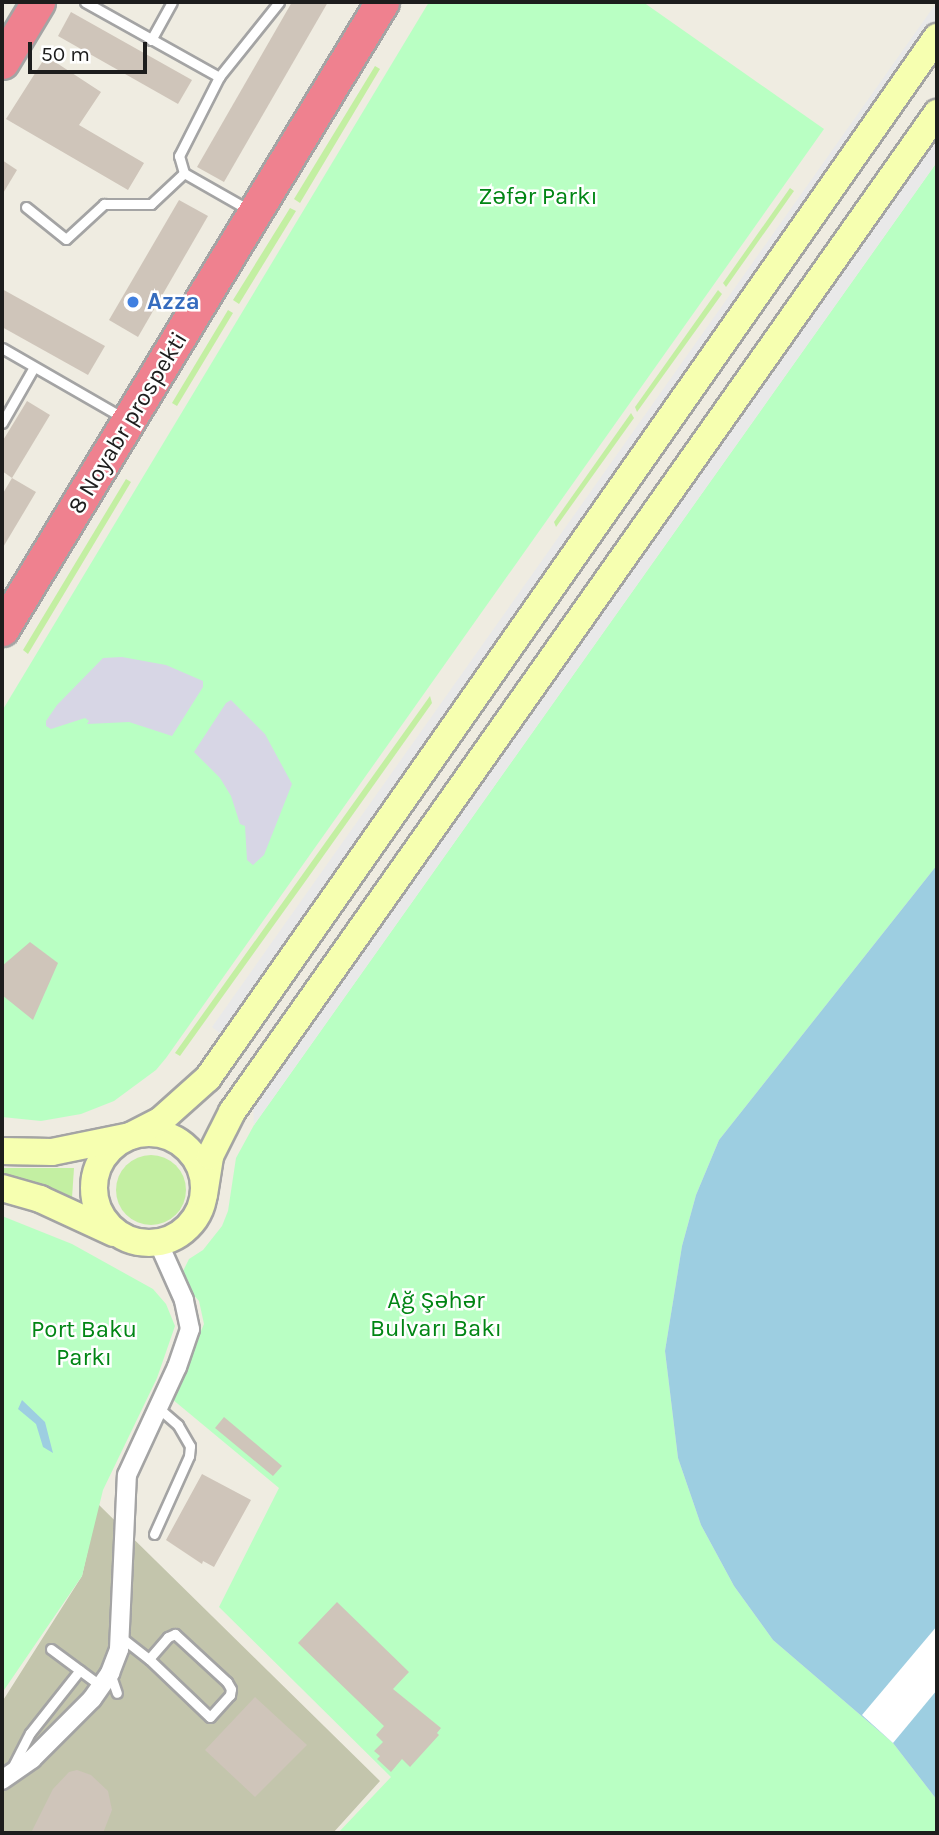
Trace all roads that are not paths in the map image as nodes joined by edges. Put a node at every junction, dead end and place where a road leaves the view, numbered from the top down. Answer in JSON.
{"nodes":[{"id":1,"x":38,"y":2,"type":"edge"},
{"id":2,"x":85,"y":2,"type":"edge"},
{"id":3,"x":172,"y":2,"type":"edge"},
{"id":4,"x":279,"y":2,"type":"edge"},
{"id":5,"x":382,"y":2,"type":"edge"},
{"id":6,"x":937,"y":37,"type":"edge"},
{"id":7,"x":151,"y":40,"type":"junction"},
{"id":8,"x":5,"y":48,"type":"edge"},
{"id":9,"x":219,"y":77,"type":"junction"},
{"id":10,"x":937,"y":113,"type":"edge"},
{"id":11,"x":184,"y":173,"type":"junction"},
{"id":12,"x":26,"y":207,"type":"dead end"},
{"id":13,"x":256,"y":214,"type":"junction"},
{"id":14,"x":2,"y":348,"type":"edge"},
{"id":15,"x":34,"y":367,"type":"junction"},
{"id":16,"x":129,"y":421,"type":"junction"},
{"id":17,"x":2,"y":423,"type":"edge"},
{"id":18,"x":2,"y":629,"type":"edge"},
{"id":19,"x":130,"y":1136,"type":"junction"},
{"id":20,"x":2,"y":1151,"type":"edge"},
{"id":21,"x":2,"y":1188,"type":"edge"},
{"id":22,"x":204,"y":1195,"type":"junction"},
{"id":23,"x":124,"y":1238,"type":"junction"},
{"id":24,"x":158,"y":1242,"type":"junction"},
{"id":25,"x":157,"y":1407,"type":"junction"},
{"id":26,"x":154,"y":1534,"type":"dead end"},
{"id":27,"x":122,"y":1638,"type":"junction"},
{"id":28,"x":51,"y":1649,"type":"dead end"},
{"id":29,"x":149,"y":1658,"type":"junction"},
{"id":30,"x":80,"y":1670,"type":"junction"},
{"id":31,"x":110,"y":1684,"type":"junction"},
{"id":32,"x":5,"y":1778,"type":"edge"}],
"edges":[{"from":1,"to":8,"type":"highway"},
{"from":2,"to":7,"type":"lane"},
{"from":3,"to":7,"type":"lane"},
{"from":4,"to":9,"type":"lane"},
{"from":5,"to":13,"type":"highway","name":"8 Noyabr prospekti"},
{"from":6,"to":19,"type":"main road"},
{"from":7,"to":9,"type":"lane"},
{"from":9,"to":11,"type":"lane"},
{"from":10,"to":22,"type":"main road"},
{"from":11,"to":12,"type":"lane"},
{"from":11,"to":13,"type":"lane"},
{"from":13,"to":16,"type":"highway","name":"8 Noyabr prospekti"},
{"from":14,"to":15,"type":"lane"},
{"from":15,"to":16,"type":"lane"},
{"from":15,"to":17,"type":"lane"},
{"from":16,"to":18,"type":"highway","name":"8 Noyabr prospekti"},
{"from":19,"to":20,"type":"main road"},
{"from":19,"to":22,"type":"main road"},
{"from":19,"to":23,"type":"main road"},
{"from":21,"to":23,"type":"main road"},
{"from":22,"to":24,"type":"main road"},
{"from":23,"to":24,"type":"main road"},
{"from":24,"to":25,"type":"street"},
{"from":25,"to":26,"type":"lane"},
{"from":25,"to":27,"type":"street"},
{"from":27,"to":29,"type":"lane"},
{"from":27,"to":31,"type":"street"},
{"from":28,"to":30,"type":"lane"},
{"from":29,"to":29,"type":"lane"},
{"from":30,"to":31,"type":"lane"},
{"from":30,"to":32,"type":"lane"},
{"from":31,"to":32,"type":"street"}]}
